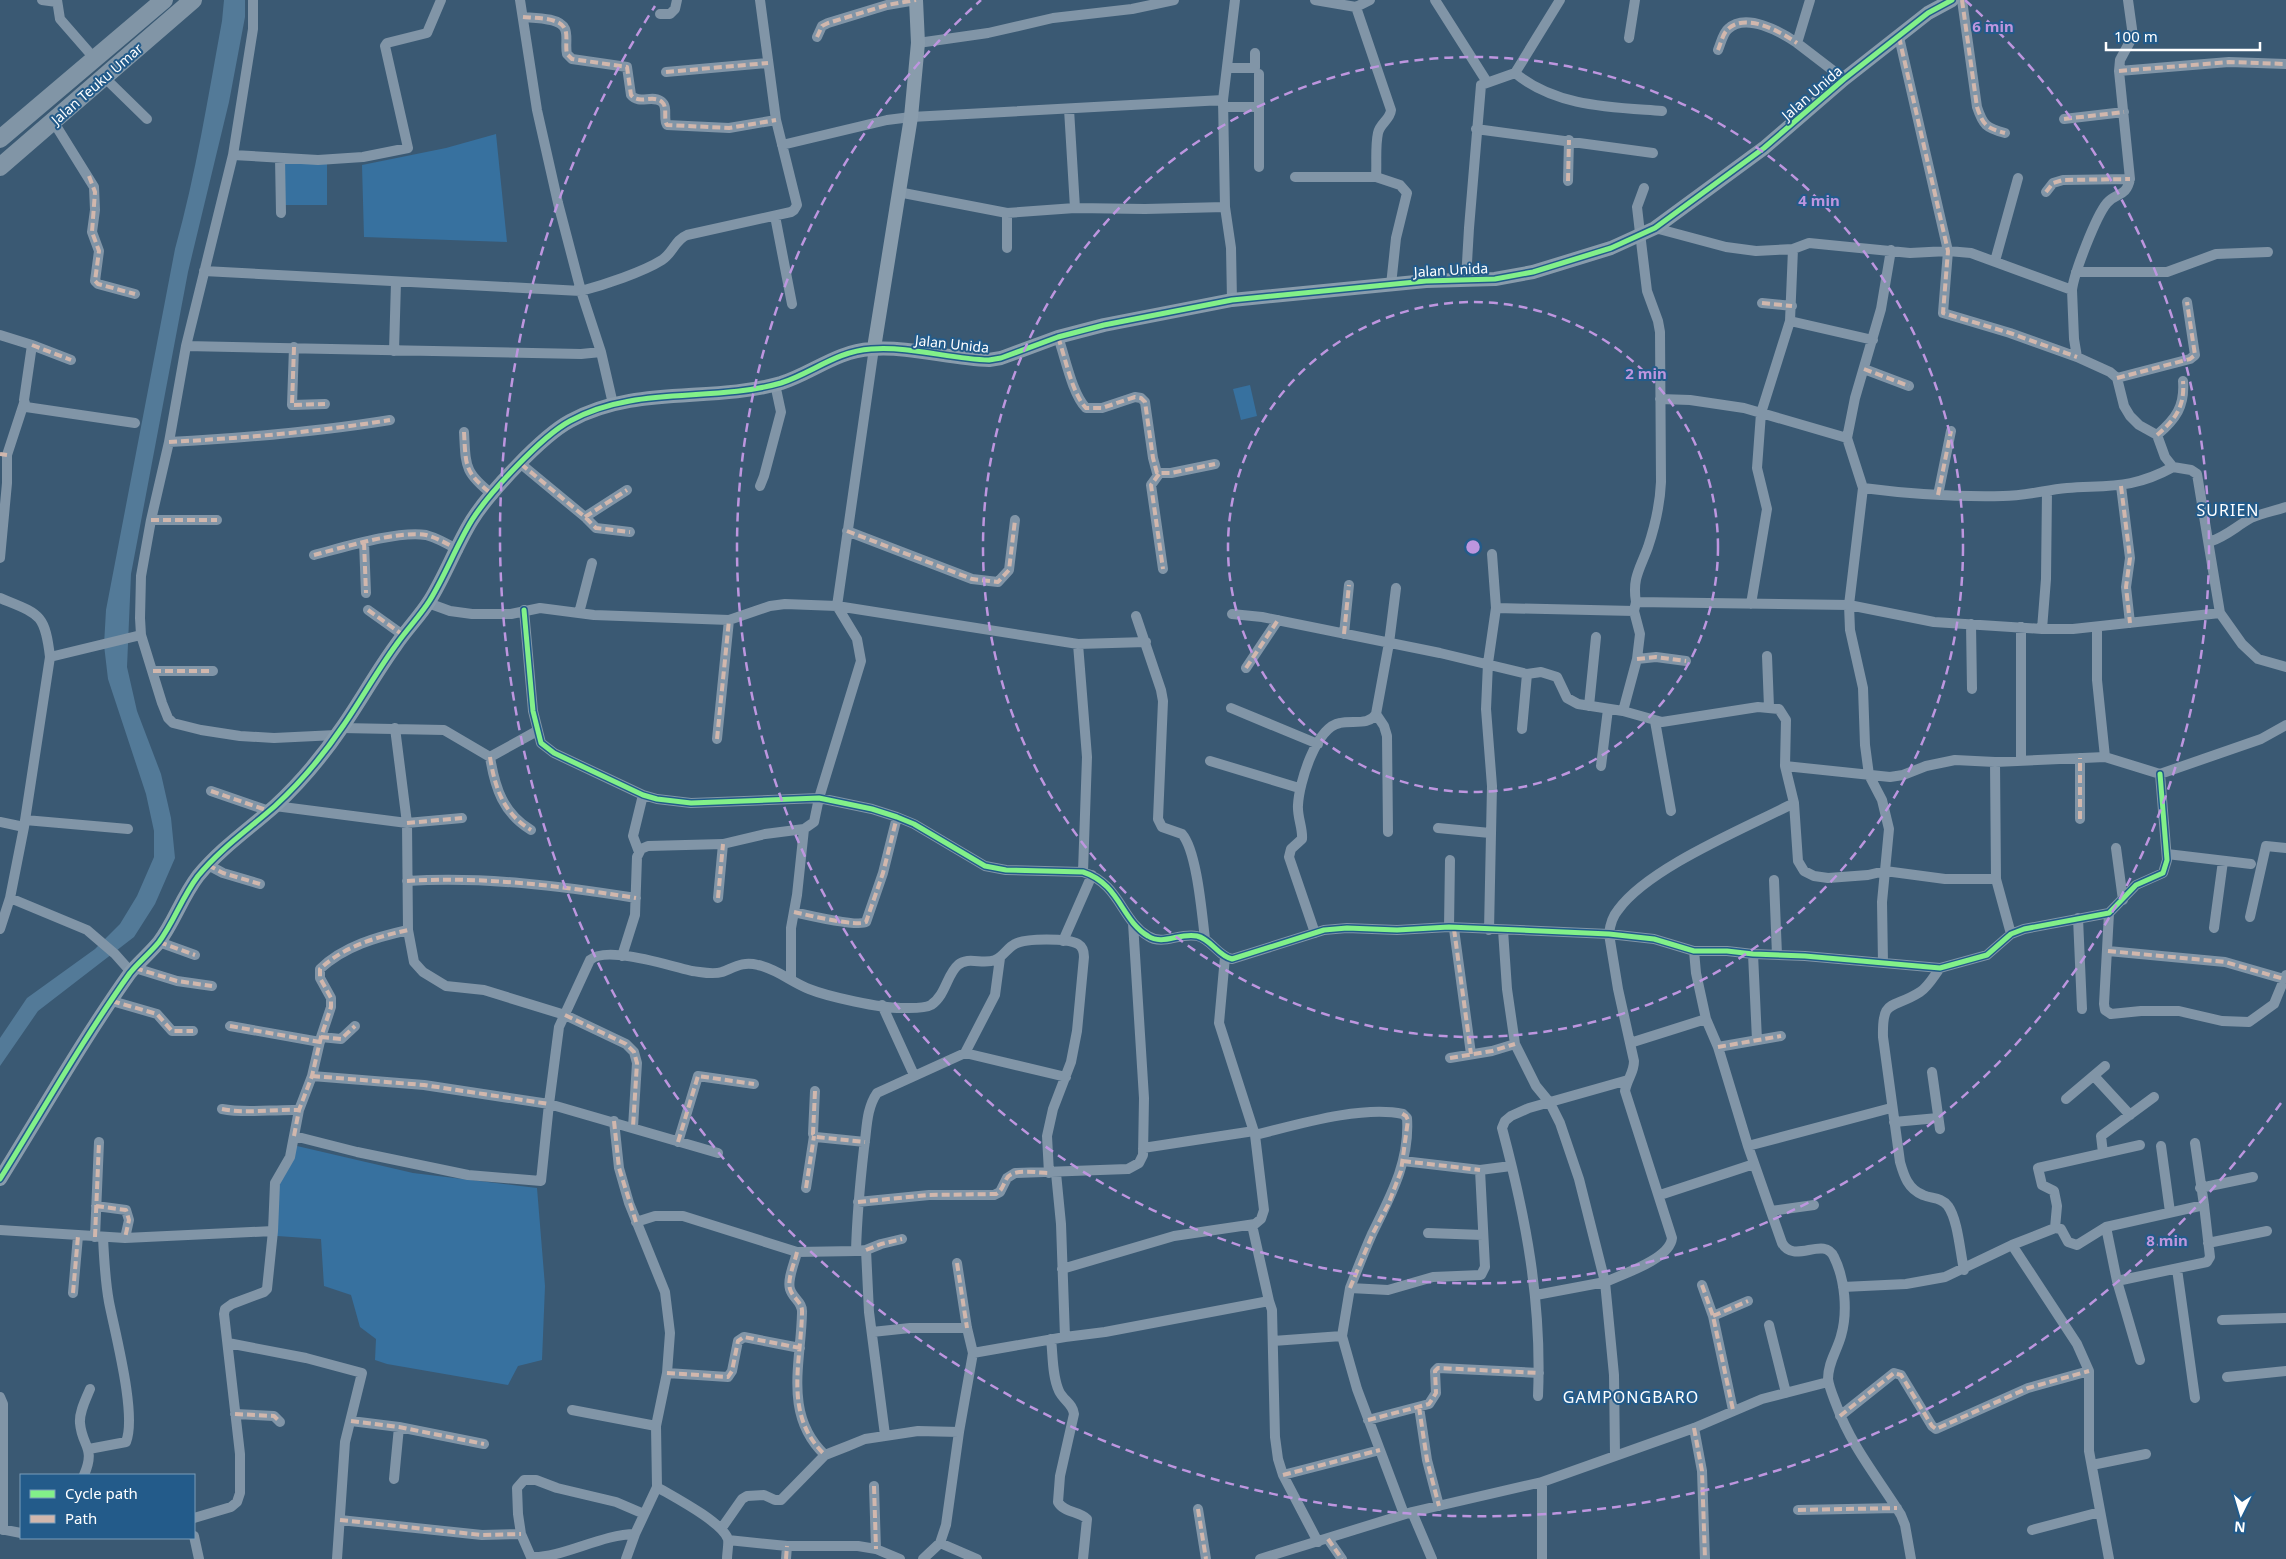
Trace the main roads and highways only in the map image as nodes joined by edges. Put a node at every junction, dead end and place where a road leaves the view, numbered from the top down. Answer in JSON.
{"nodes":[{"id":1,"x":164,"y":0,"type":"edge"},
{"id":2,"x":193,"y":0,"type":"edge"},
{"id":3,"x":0,"y":139,"type":"edge"},
{"id":4,"x":0,"y":167,"type":"edge"}],
"edges":[{"from":1,"to":3,"type":"highway","name":"Jalan Teuku Umar"},
{"from":2,"to":4,"type":"highway","name":"Jalan Teuku Umar"}]}
